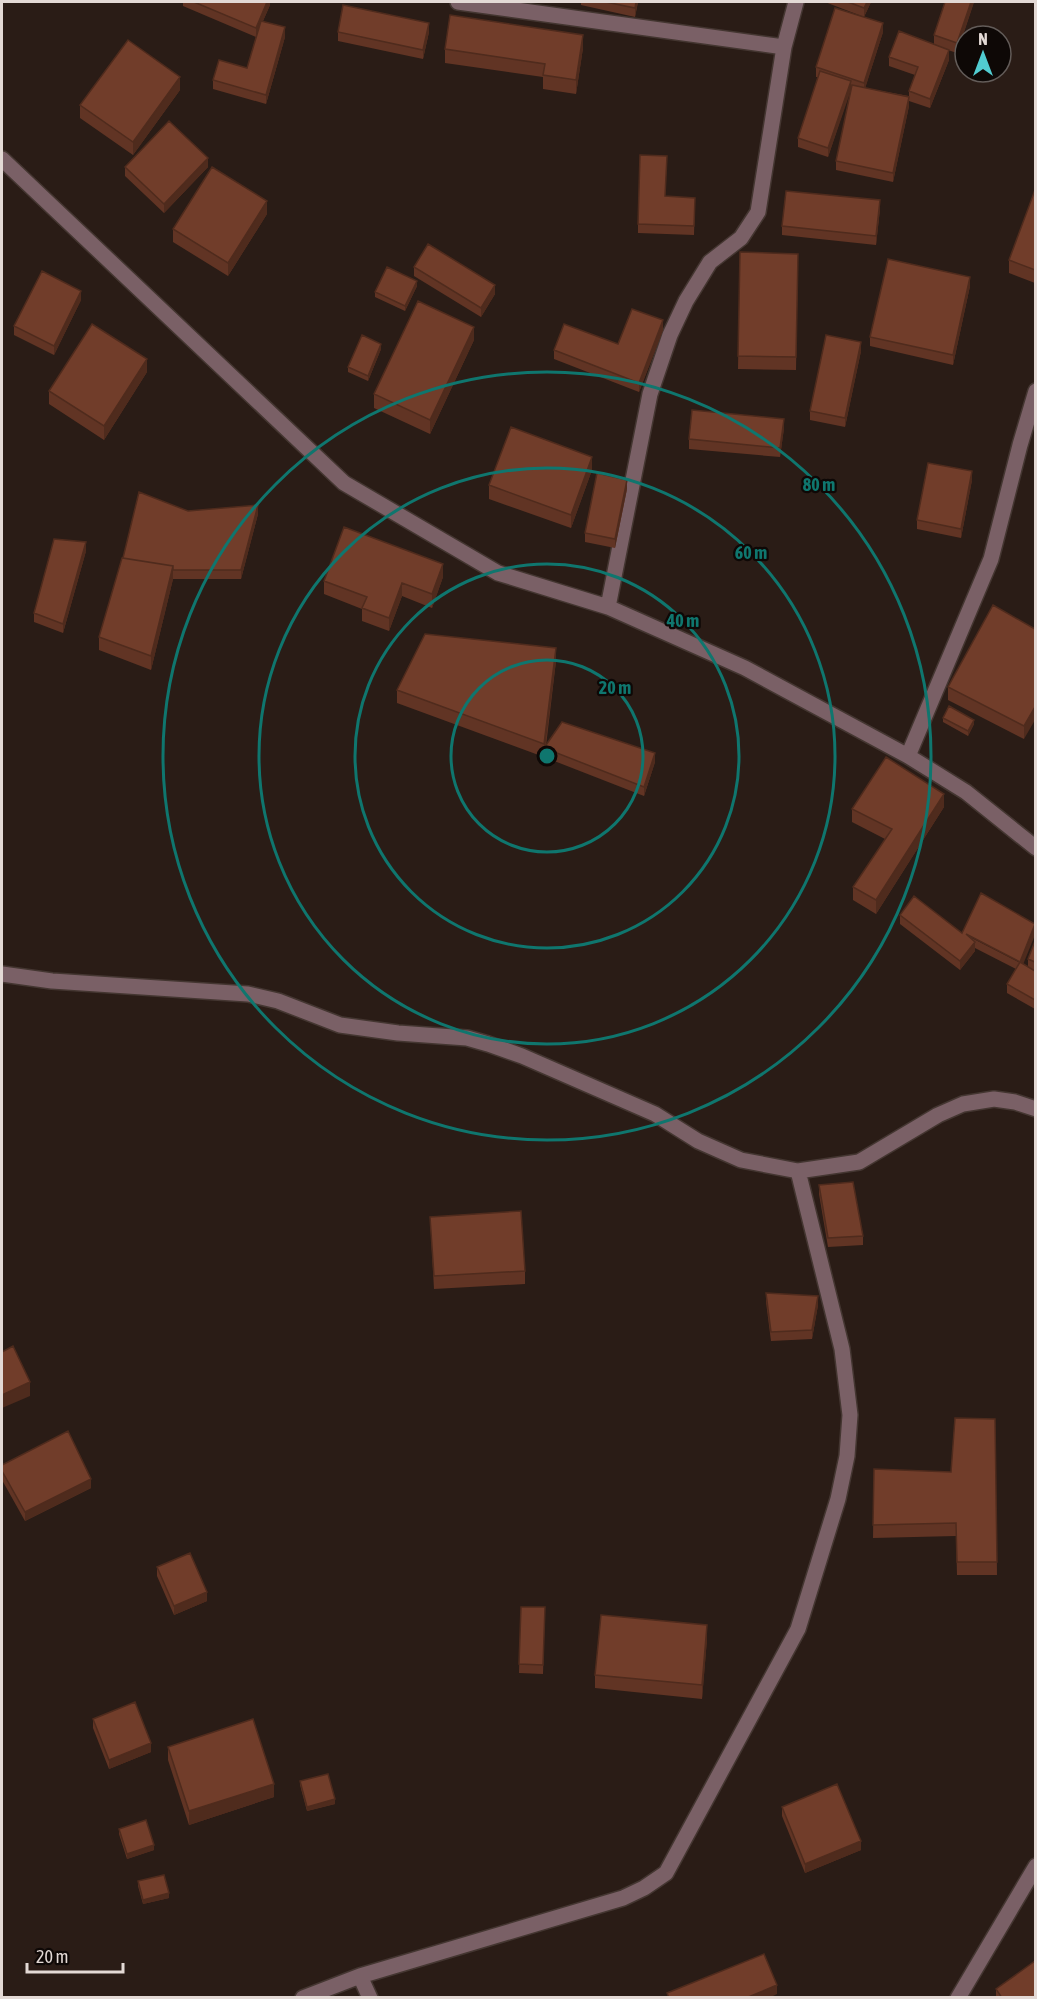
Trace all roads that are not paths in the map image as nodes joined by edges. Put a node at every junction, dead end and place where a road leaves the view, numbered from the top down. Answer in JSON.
{"nodes":[{"id":1,"x":458,"y":2,"type":"edge"},
{"id":2,"x":796,"y":2,"type":"edge"},
{"id":3,"x":784,"y":47,"type":"junction"},
{"id":4,"x":2,"y":159,"type":"edge"},
{"id":5,"x":1035,"y":391,"type":"edge"},
{"id":6,"x":608,"y":607,"type":"junction"},
{"id":7,"x":908,"y":756,"type":"junction"},
{"id":8,"x":1035,"y":848,"type":"edge"},
{"id":9,"x":2,"y":974,"type":"edge"},
{"id":10,"x":1035,"y":1109,"type":"edge"},
{"id":11,"x":798,"y":1171,"type":"junction"},
{"id":12,"x":1035,"y":1866,"type":"edge"},
{"id":13,"x":360,"y":1976,"type":"junction"},
{"id":14,"x":303,"y":1998,"type":"edge"},
{"id":15,"x":370,"y":1998,"type":"edge"},
{"id":16,"x":958,"y":1998,"type":"edge"}],
"edges":[{"from":1,"to":3,"type":"street"},
{"from":2,"to":3,"type":"street"},
{"from":3,"to":6,"type":"street"},
{"from":4,"to":6,"type":"street"},
{"from":5,"to":7,"type":"street"},
{"from":6,"to":7,"type":"street"},
{"from":7,"to":8,"type":"street"},
{"from":9,"to":11,"type":"street"},
{"from":10,"to":11,"type":"street"},
{"from":11,"to":13,"type":"street"},
{"from":12,"to":16,"type":"street"},
{"from":13,"to":14,"type":"street"},
{"from":13,"to":15,"type":"street"}]}
